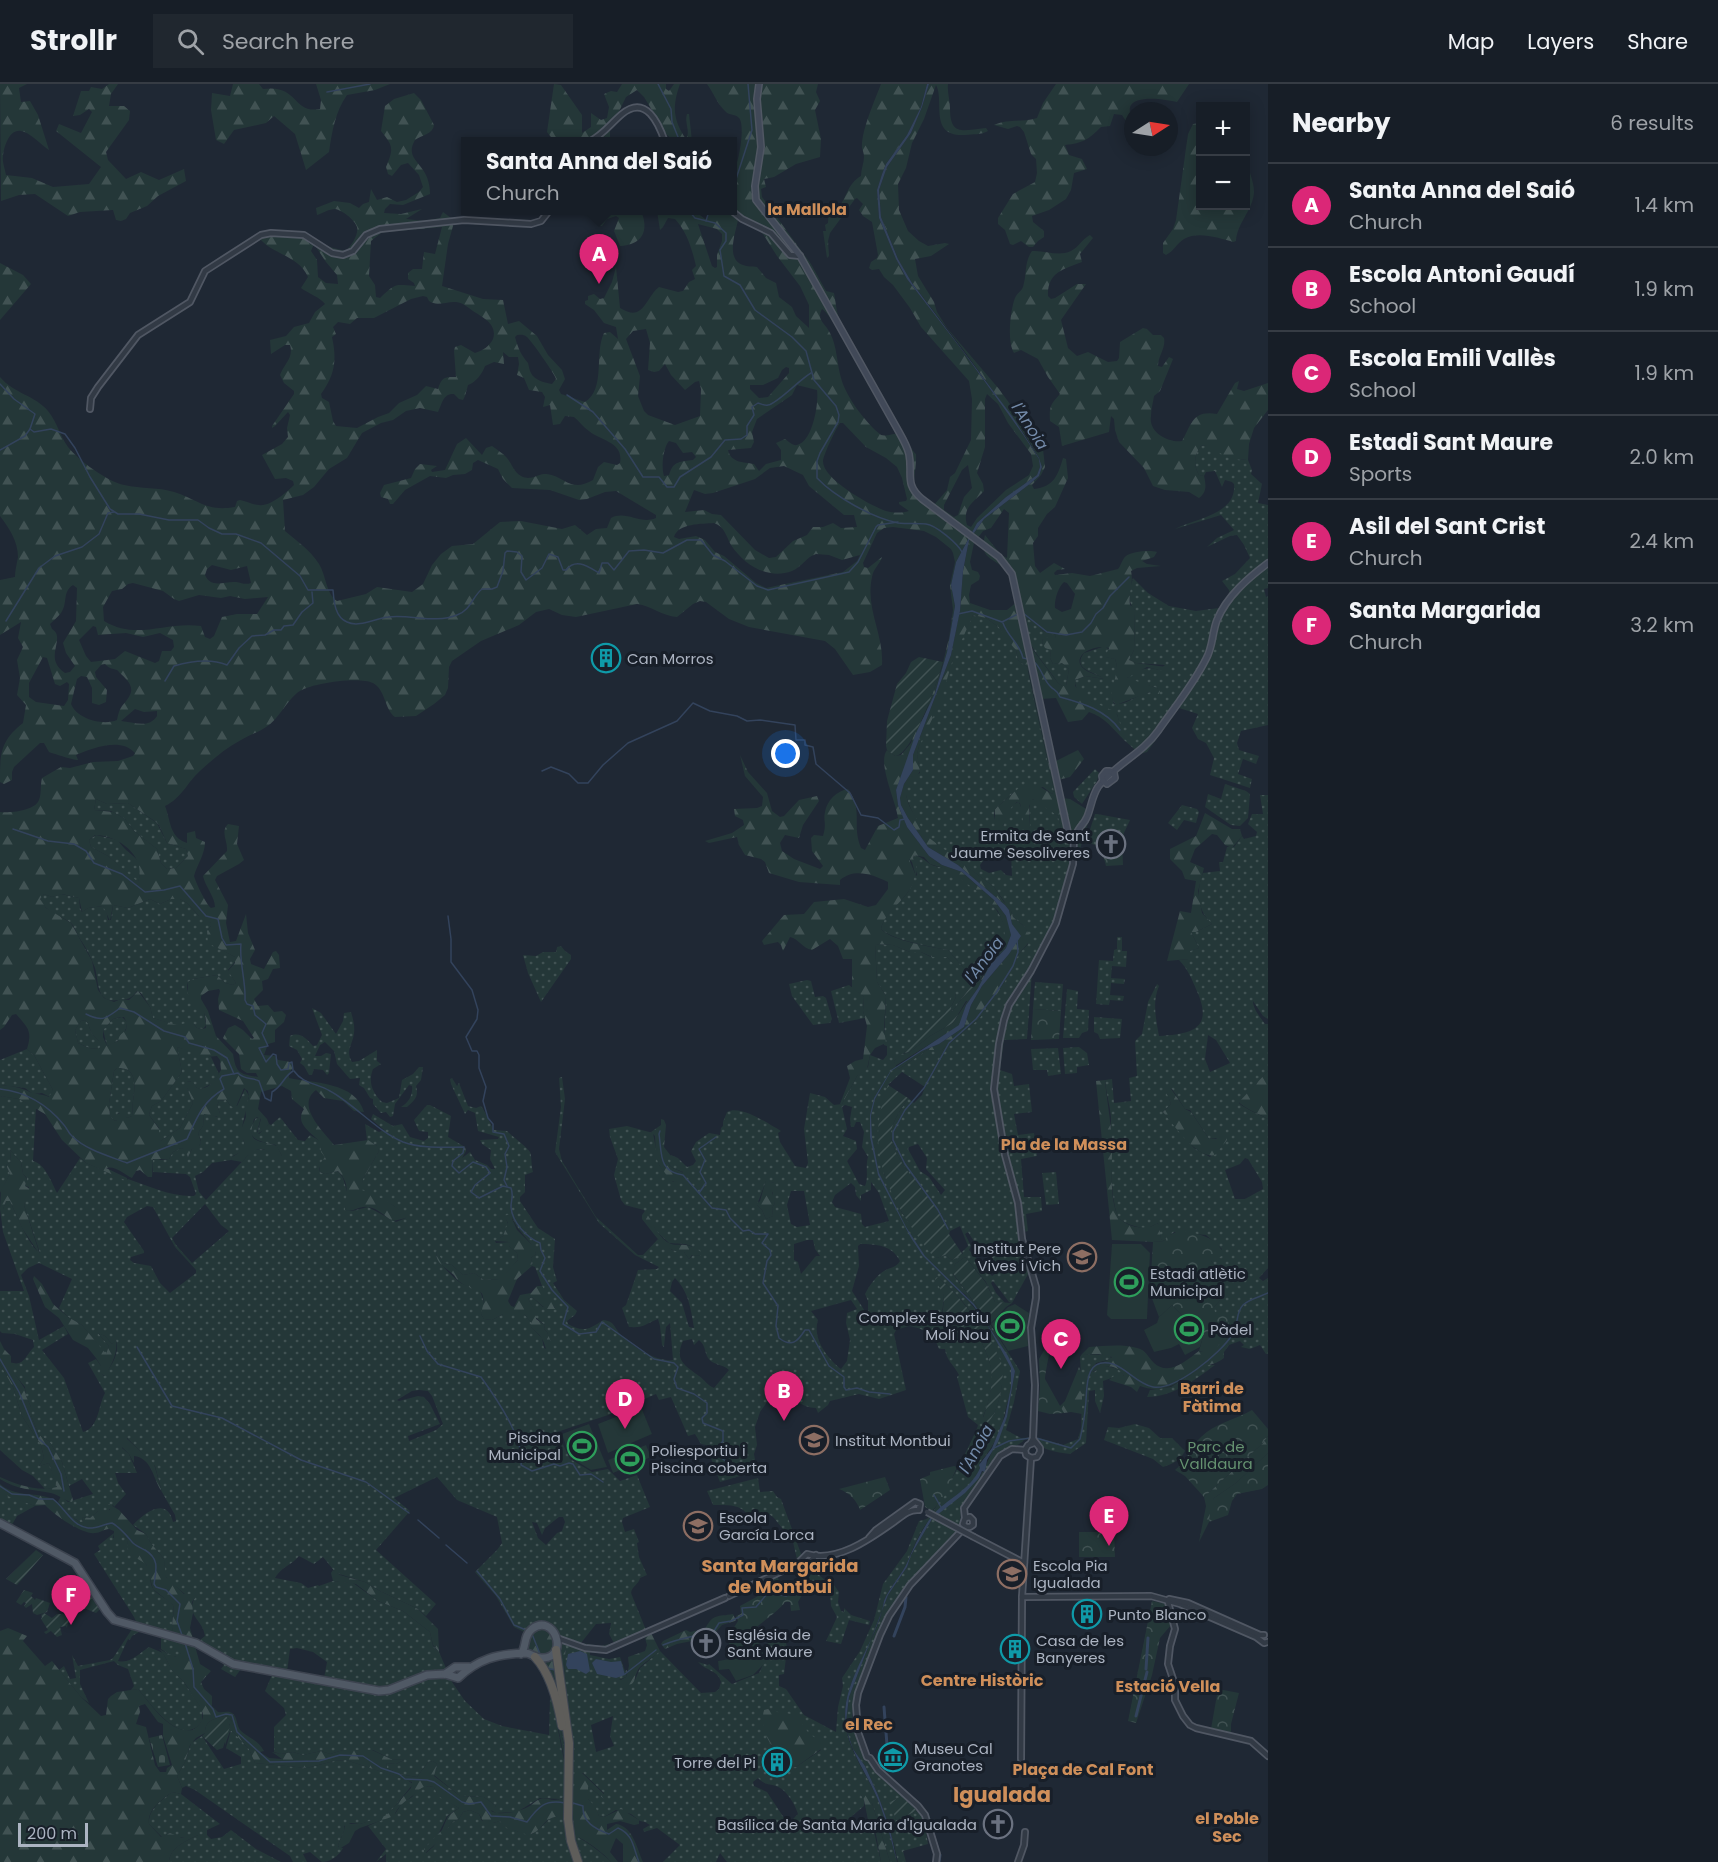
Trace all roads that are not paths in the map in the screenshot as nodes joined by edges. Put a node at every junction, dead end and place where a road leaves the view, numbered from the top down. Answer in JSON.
{"nodes":[{"id":1,"x":759,"y":84,"type":"edge"},
{"id":2,"x":598,"y":137,"type":"edge"},
{"id":3,"x":663,"y":137,"type":"edge"},
{"id":4,"x":737,"y":214,"type":"edge"},
{"id":5,"x":545,"y":215,"type":"edge"},
{"id":6,"x":800,"y":256,"type":"junction"},
{"id":7,"x":90,"y":409,"type":"dead end"},
{"id":8,"x":1268,"y":562,"type":"edge"},
{"id":9,"x":1074,"y":832,"type":"junction"},
{"id":10,"x":1085,"y":838,"type":"dead end"},
{"id":11,"x":1033,"y":1441,"type":"junction"},
{"id":12,"x":1025,"y":1450,"type":"junction"},
{"id":13,"x":1031,"y":1458,"type":"junction"},
{"id":14,"x":965,"y":1518,"type":"junction"},
{"id":15,"x":1,"y":1524,"type":"edge"},
{"id":16,"x":964,"y":1527,"type":"junction"},
{"id":17,"x":1024,"y":1563,"type":"junction"},
{"id":18,"x":1022,"y":1597,"type":"junction"},
{"id":19,"x":1168,"y":1600,"type":"junction"},
{"id":20,"x":1266,"y":1633,"type":"edge"},
{"id":21,"x":1262,"y":1641,"type":"junction"},
{"id":22,"x":1268,"y":1642,"type":"edge"},
{"id":23,"x":526,"y":1645,"type":"junction"},
{"id":24,"x":557,"y":1645,"type":"junction"},
{"id":25,"x":521,"y":1654,"type":"junction"},
{"id":26,"x":533,"y":1655,"type":"junction"},
{"id":27,"x":1268,"y":1756,"type":"edge"},
{"id":28,"x":1021,"y":1759,"type":"dead end"},
{"id":29,"x":568,"y":1782,"type":"junction"},
{"id":30,"x":1025,"y":1832,"type":"dead end"},
{"id":31,"x":578,"y":1862,"type":"edge"},
{"id":32,"x":936,"y":1862,"type":"edge"},
{"id":33,"x":1018,"y":1862,"type":"edge"}],
"edges":[{"from":1,"to":6,"type":"main road"},
{"from":2,"to":3,"type":"street"},
{"from":4,"to":6,"type":"street"},
{"from":5,"to":7,"type":"street"},
{"from":6,"to":9,"type":"main road"},
{"from":8,"to":9,"type":"main road"},
{"from":9,"to":10,"type":"main road"},
{"from":9,"to":11,"type":"street"},
{"from":11,"to":12,"type":"street"},
{"from":11,"to":13,"type":"street"},
{"from":12,"to":13,"type":"street"},
{"from":12,"to":14,"type":"street"},
{"from":13,"to":17,"type":"street"},
{"from":14,"to":16,"type":"street"},
{"from":14,"to":16,"type":"street"},
{"from":15,"to":25,"type":"main road"},
{"from":16,"to":32,"type":"street"},
{"from":17,"to":18,"type":"street"},
{"from":17,"to":24,"type":"street","bridge":true},
{"from":18,"to":19,"type":"street"},
{"from":18,"to":28,"type":"street"},
{"from":19,"to":20,"type":"street"},
{"from":19,"to":21,"type":"street"},
{"from":19,"to":27,"type":"street"},
{"from":20,"to":21,"type":"street"},
{"from":21,"to":22,"type":"street"},
{"from":23,"to":24,"type":"main road"},
{"from":23,"to":25,"type":"main road"},
{"from":23,"to":26,"type":"main road"},
{"from":24,"to":26,"type":"main road"},
{"from":24,"to":29,"type":"highway"},
{"from":25,"to":26,"type":"main road"},
{"from":26,"to":29,"type":"highway"},
{"from":29,"to":31,"type":"highway"},
{"from":30,"to":33,"type":"street"}]}
